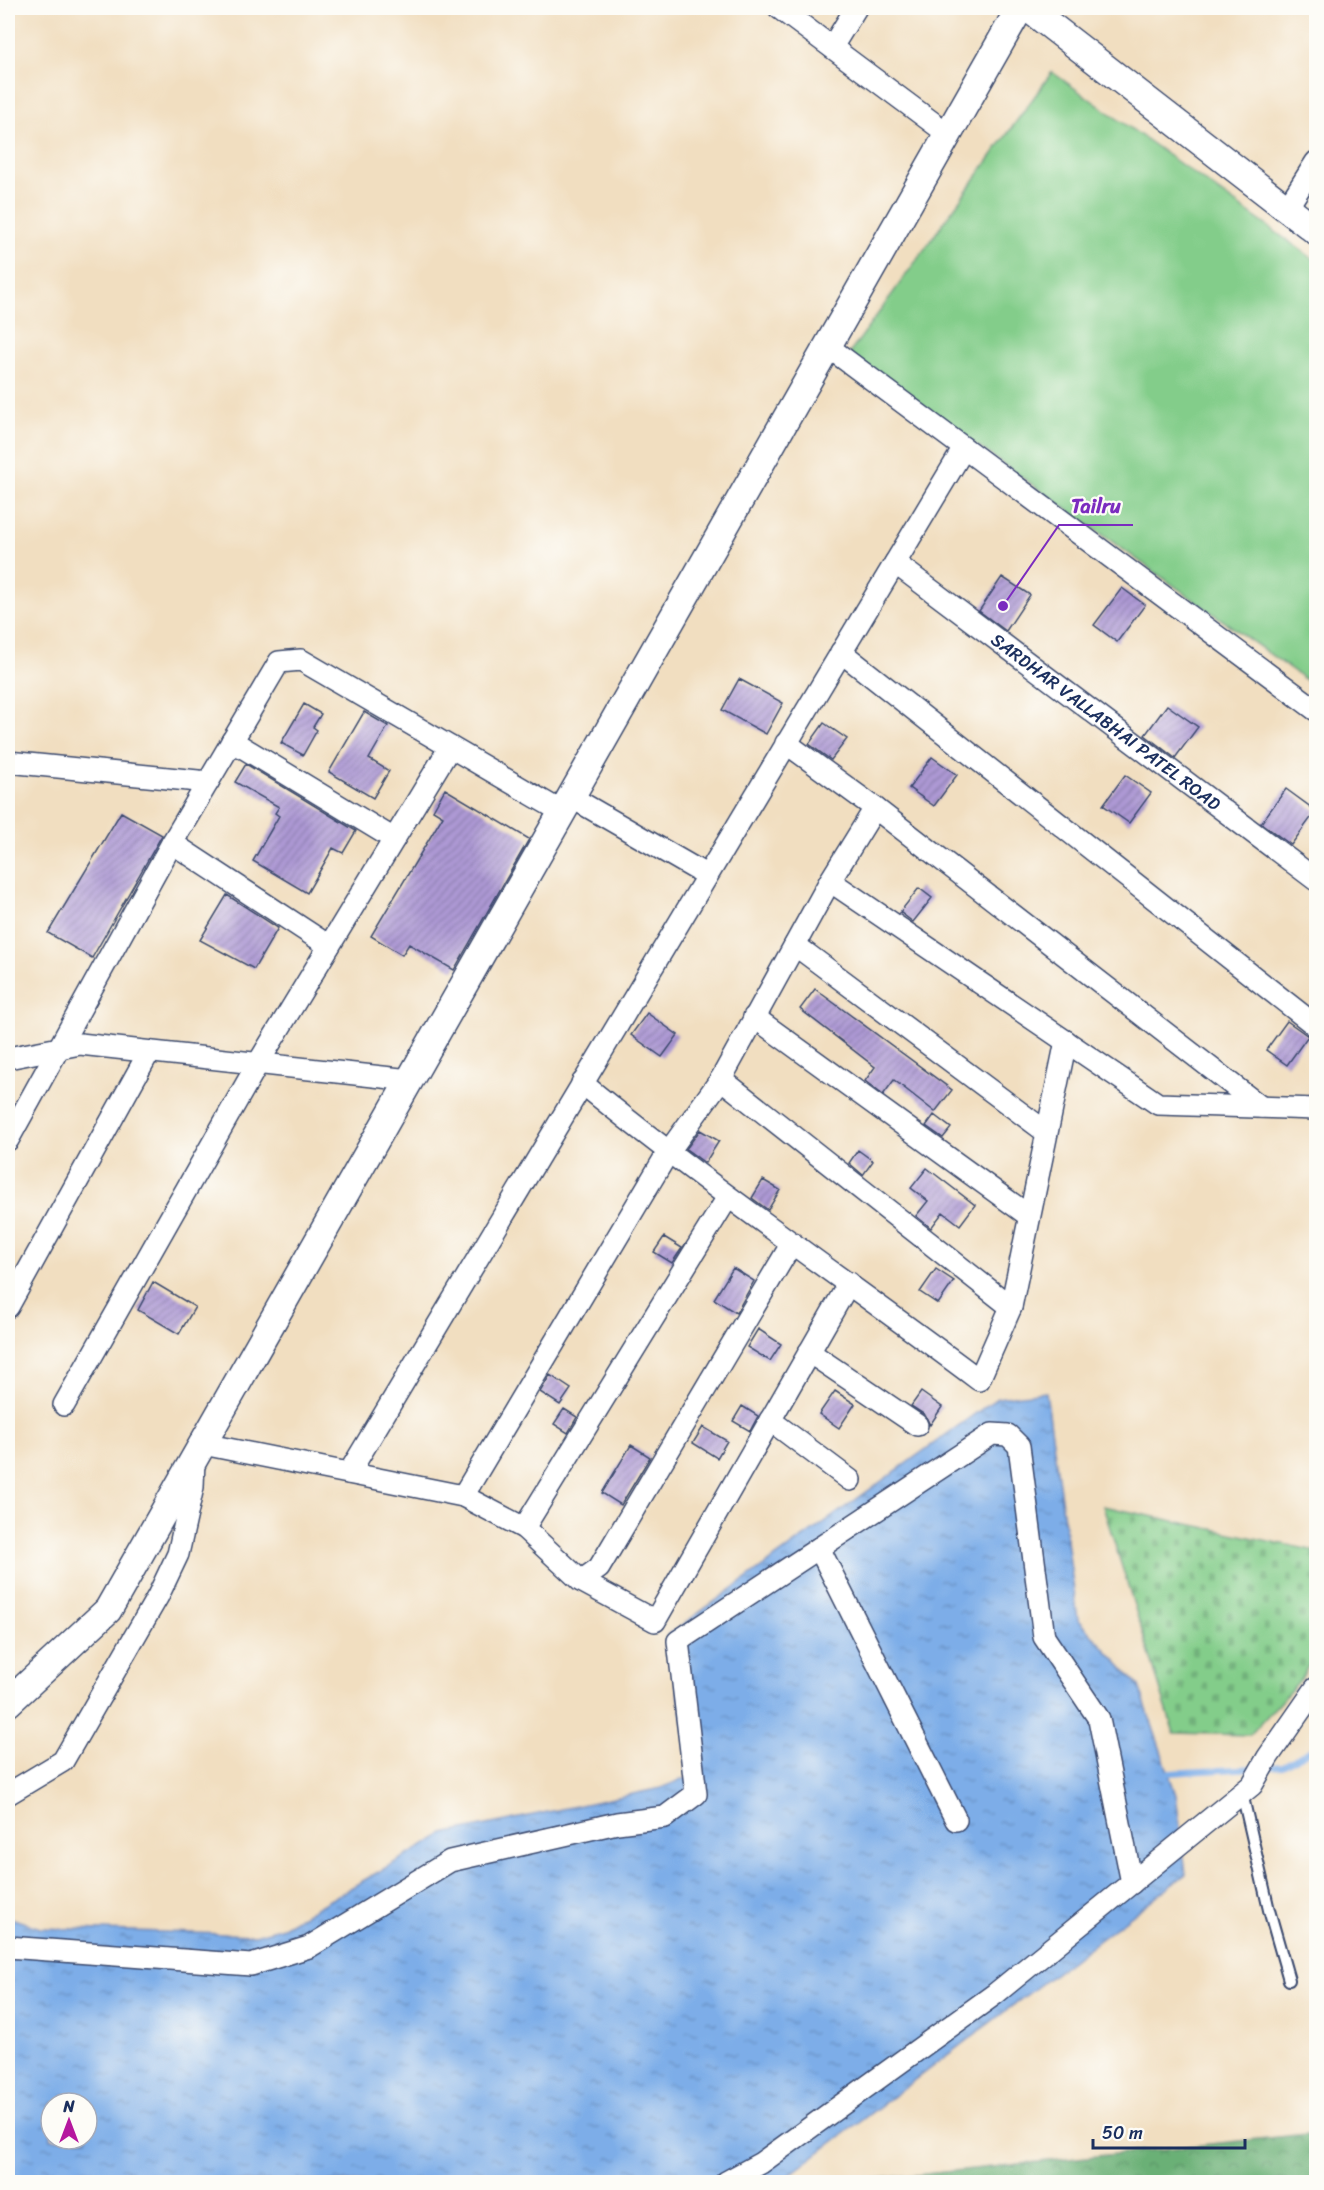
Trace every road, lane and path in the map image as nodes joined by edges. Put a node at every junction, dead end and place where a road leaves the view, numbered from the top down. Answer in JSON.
{"nodes":[{"id":1,"x":779,"y":8,"type":"edge"},
{"id":2,"x":856,"y":8,"type":"edge"},
{"id":3,"x":1020,"y":8,"type":"edge"},
{"id":4,"x":1028,"y":8,"type":"edge"},
{"id":5,"x":832,"y":47,"type":"junction"},
{"id":6,"x":948,"y":134,"type":"junction"},
{"id":7,"x":1317,"y":162,"type":"edge"},
{"id":8,"x":1287,"y":208,"type":"junction"},
{"id":9,"x":1317,"y":231,"type":"edge"},
{"id":10,"x":827,"y":346,"type":"junction"},
{"id":11,"x":964,"y":448,"type":"junction"},
{"id":12,"x":894,"y":563,"type":"junction"},
{"id":13,"x":841,"y":652,"type":"junction"},
{"id":14,"x":1317,"y":710,"type":"edge"},
{"id":15,"x":232,"y":741,"type":"junction"},
{"id":16,"x":786,"y":743,"type":"junction"},
{"id":17,"x":450,"y":747,"type":"junction"},
{"id":18,"x":8,"y":762,"type":"edge"},
{"id":19,"x":208,"y":782,"type":"junction"},
{"id":20,"x":566,"y":804,"type":"junction"},
{"id":21,"x":875,"y":808,"type":"junction"},
{"id":22,"x":394,"y":839,"type":"junction"},
{"id":23,"x":172,"y":843,"type":"junction"},
{"id":24,"x":706,"y":874,"type":"junction"},
{"id":25,"x":1317,"y":880,"type":"edge"},
{"id":26,"x":830,"y":881,"type":"junction"},
{"id":27,"x":795,"y":945,"type":"junction"},
{"id":28,"x":329,"y":946,"type":"junction"},
{"id":29,"x":754,"y":1017,"type":"junction"},
{"id":30,"x":1317,"y":1026,"type":"edge"},
{"id":31,"x":1066,"y":1041,"type":"junction"},
{"id":32,"x":60,"y":1048,"type":"junction"},
{"id":33,"x":149,"y":1052,"type":"junction"},
{"id":34,"x":8,"y":1058,"type":"edge"},
{"id":35,"x":257,"y":1065,"type":"junction"},
{"id":36,"x":721,"y":1079,"type":"junction"},
{"id":37,"x":410,"y":1080,"type":"junction"},
{"id":38,"x":582,"y":1083,"type":"junction"},
{"id":39,"x":1261,"y":1107,"type":"junction"},
{"id":40,"x":1317,"y":1109,"type":"edge"},
{"id":41,"x":1046,"y":1132,"type":"junction"},
{"id":42,"x":8,"y":1140,"type":"edge"},
{"id":43,"x":667,"y":1154,"type":"junction"},
{"id":44,"x":728,"y":1197,"type":"junction"},
{"id":45,"x":1029,"y":1216,"type":"junction"},
{"id":46,"x":792,"y":1243,"type":"junction"},
{"id":47,"x":849,"y":1283,"type":"junction"},
{"id":48,"x":8,"y":1307,"type":"edge"},
{"id":49,"x":1011,"y":1307,"type":"junction"},
{"id":50,"x":809,"y":1352,"type":"junction"},
{"id":51,"x":64,"y":1405,"type":"dead end"},
{"id":52,"x":770,"y":1420,"type":"junction"},
{"id":53,"x":917,"y":1425,"type":"dead end"},
{"id":54,"x":198,"y":1451,"type":"junction"},
{"id":55,"x":349,"y":1473,"type":"junction"},
{"id":56,"x":850,"y":1480,"type":"dead end"},
{"id":57,"x":463,"y":1496,"type":"junction"},
{"id":58,"x":524,"y":1528,"type":"junction"},
{"id":59,"x":819,"y":1548,"type":"junction"},
{"id":60,"x":581,"y":1581,"type":"junction"},
{"id":61,"x":1317,"y":1688,"type":"edge"},
{"id":62,"x":8,"y":1703,"type":"edge"},
{"id":63,"x":1247,"y":1789,"type":"junction"},
{"id":64,"x":8,"y":1794,"type":"edge"},
{"id":65,"x":956,"y":1820,"type":"dead end"},
{"id":66,"x":1132,"y":1883,"type":"junction"},
{"id":67,"x":8,"y":1947,"type":"edge"},
{"id":68,"x":1289,"y":1980,"type":"dead end"},
{"id":69,"x":726,"y":2182,"type":"edge"}],
"edges":[{"from":1,"to":5,"type":"street"},
{"from":2,"to":5,"type":"street"},
{"from":3,"to":6,"type":"street"},
{"from":4,"to":8,"type":"street"},
{"from":5,"to":6,"type":"street"},
{"from":6,"to":10,"type":"street"},
{"from":7,"to":8,"type":"street"},
{"from":8,"to":9,"type":"street"},
{"from":10,"to":11,"type":"street"},
{"from":10,"to":20,"type":"street"},
{"from":11,"to":12,"type":"street"},
{"from":11,"to":14,"type":"street"},
{"from":12,"to":13,"type":"street"},
{"from":12,"to":25,"type":"street","name":"SARDHAR VALLABHAI PATEL ROAD"},
{"from":13,"to":16,"type":"street"},
{"from":13,"to":30,"type":"street"},
{"from":15,"to":17,"type":"street"},
{"from":15,"to":19,"type":"street"},
{"from":15,"to":22,"type":"street"},
{"from":16,"to":21,"type":"street"},
{"from":16,"to":24,"type":"street"},
{"from":17,"to":20,"type":"street"},
{"from":17,"to":22,"type":"street"},
{"from":18,"to":19,"type":"street"},
{"from":19,"to":23,"type":"street"},
{"from":20,"to":24,"type":"street"},
{"from":20,"to":37,"type":"street"},
{"from":21,"to":26,"type":"street"},
{"from":21,"to":39,"type":"street"},
{"from":22,"to":28,"type":"street"},
{"from":23,"to":28,"type":"street"},
{"from":23,"to":32,"type":"street"},
{"from":24,"to":38,"type":"street"},
{"from":26,"to":27,"type":"street"},
{"from":26,"to":31,"type":"street"},
{"from":27,"to":29,"type":"street"},
{"from":27,"to":41,"type":"street"},
{"from":28,"to":35,"type":"street"},
{"from":29,"to":36,"type":"street"},
{"from":29,"to":45,"type":"street"},
{"from":31,"to":39,"type":"street"},
{"from":31,"to":41,"type":"street"},
{"from":32,"to":33,"type":"street"},
{"from":32,"to":34,"type":"street"},
{"from":32,"to":42,"type":"street"},
{"from":33,"to":35,"type":"street"},
{"from":33,"to":48,"type":"street"},
{"from":35,"to":37,"type":"street"},
{"from":35,"to":51,"type":"street"},
{"from":36,"to":43,"type":"street"},
{"from":36,"to":49,"type":"street"},
{"from":37,"to":54,"type":"street"},
{"from":38,"to":43,"type":"street"},
{"from":38,"to":55,"type":"street"},
{"from":39,"to":40,"type":"street"},
{"from":41,"to":45,"type":"street"},
{"from":43,"to":44,"type":"street"},
{"from":43,"to":57,"type":"street"},
{"from":44,"to":46,"type":"street"},
{"from":44,"to":58,"type":"street"},
{"from":45,"to":49,"type":"street"},
{"from":46,"to":47,"type":"street"},
{"from":46,"to":60,"type":"street"},
{"from":47,"to":49,"type":"street"},
{"from":47,"to":50,"type":"street"},
{"from":50,"to":52,"type":"street"},
{"from":50,"to":53,"type":"street"},
{"from":52,"to":56,"type":"street"},
{"from":52,"to":60,"type":"street"},
{"from":54,"to":55,"type":"street"},
{"from":54,"to":62,"type":"street"},
{"from":54,"to":64,"type":"street"},
{"from":55,"to":57,"type":"street"},
{"from":57,"to":58,"type":"street"},
{"from":58,"to":60,"type":"street"},
{"from":59,"to":65,"type":"street"},
{"from":59,"to":66,"type":"street"},
{"from":59,"to":67,"type":"street"},
{"from":61,"to":63,"type":"street"},
{"from":63,"to":66,"type":"street"},
{"from":63,"to":68,"type":"lane"},
{"from":66,"to":69,"type":"street"}]}
